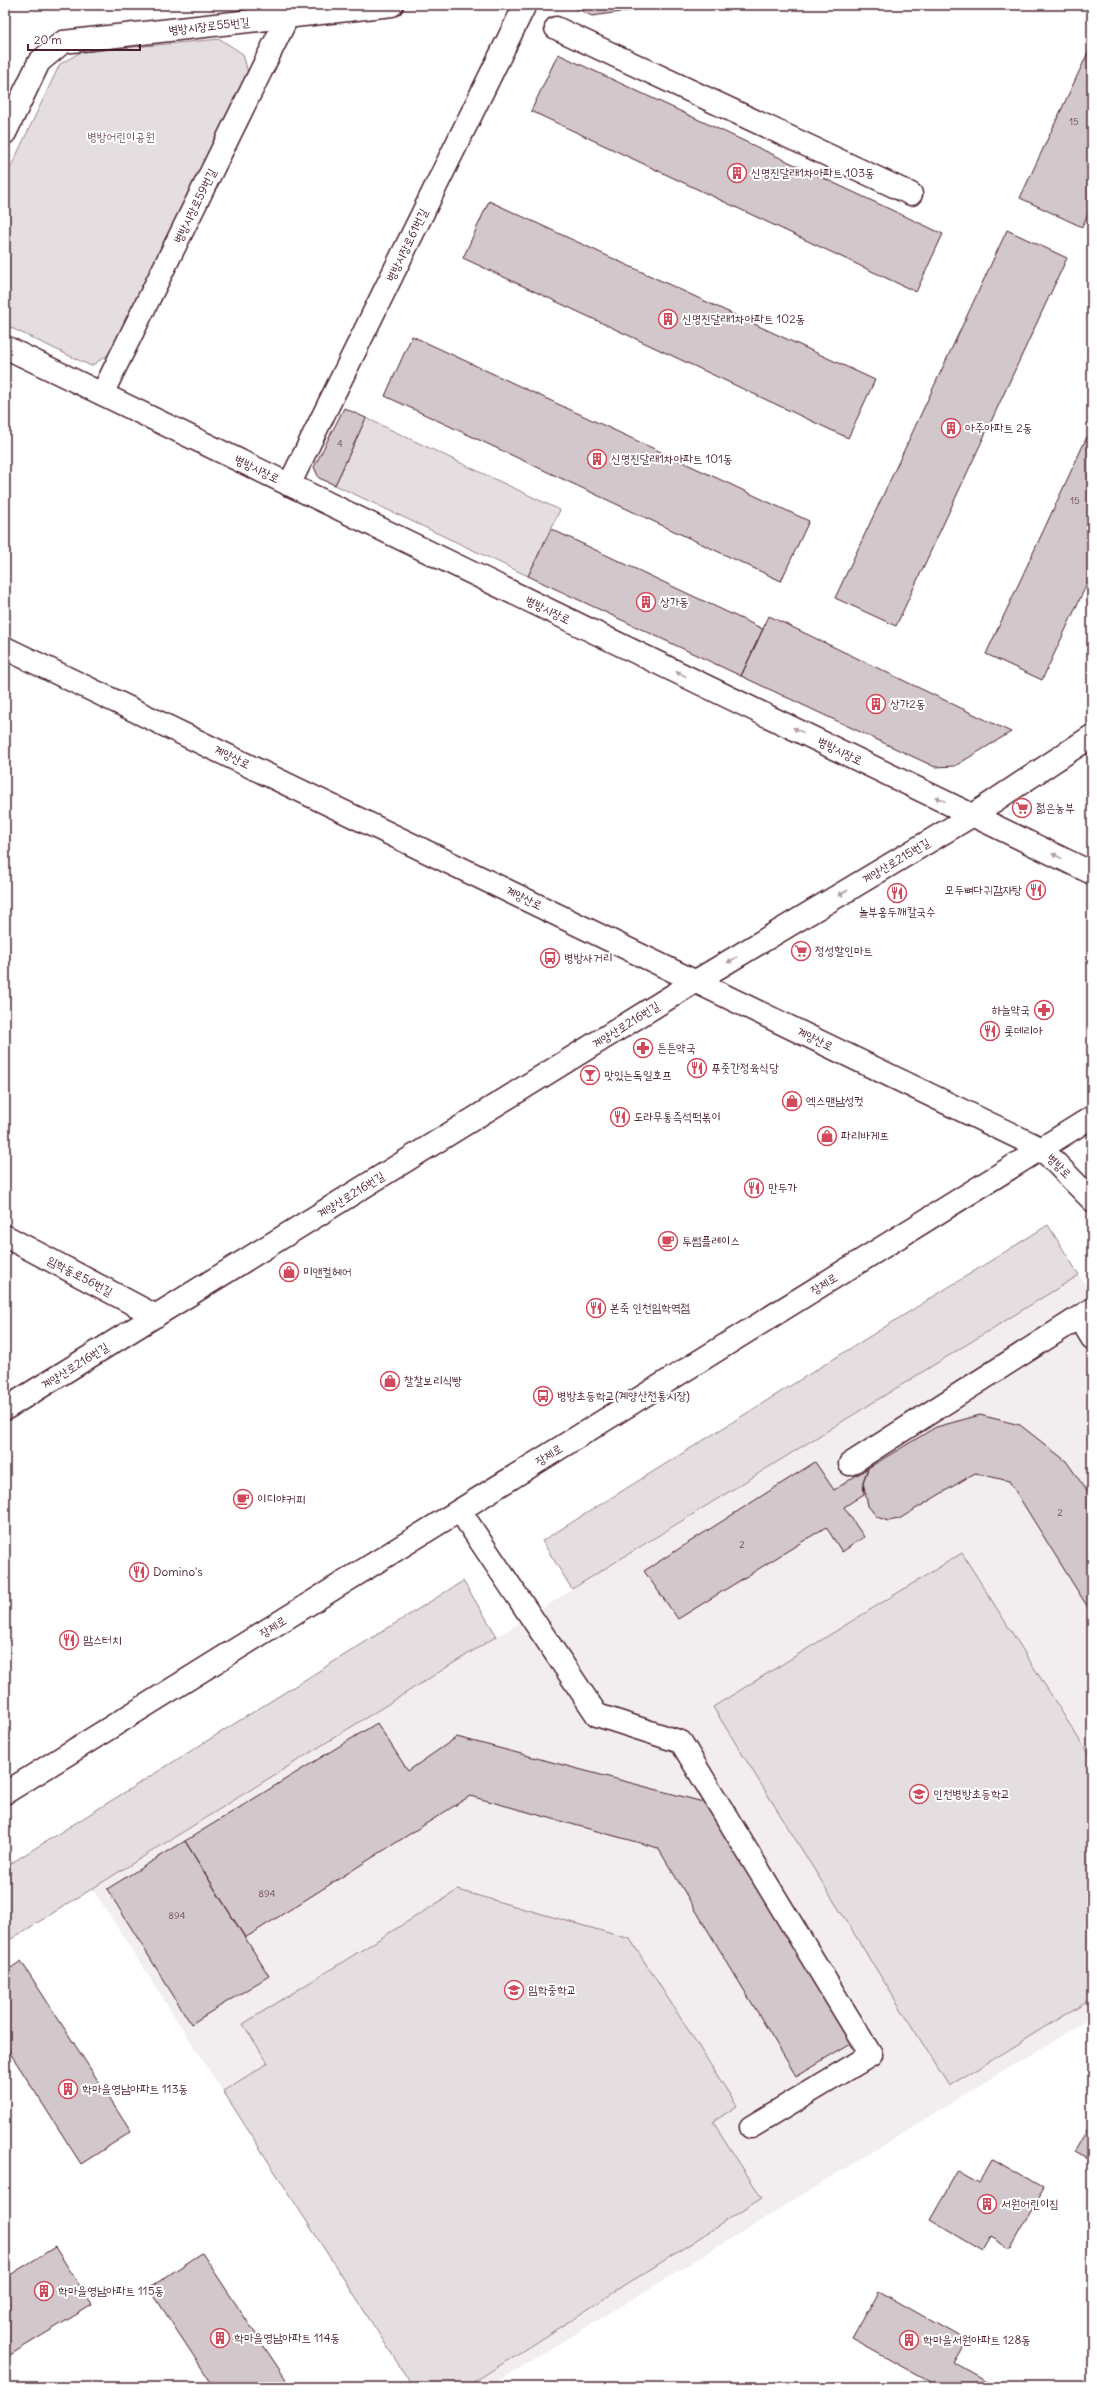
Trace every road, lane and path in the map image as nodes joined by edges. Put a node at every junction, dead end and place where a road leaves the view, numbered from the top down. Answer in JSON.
{"nodes":[{"id":1,"x":392,"y":5,"type":"edge"},
{"id":2,"x":525,"y":5,"type":"edge"},
{"id":3,"x":287,"y":18,"type":"junction"},
{"id":4,"x":556,"y":28,"type":"dead end"},
{"id":5,"x":5,"y":133,"type":"edge"},
{"id":6,"x":911,"y":194,"type":"dead end"},
{"id":7,"x":5,"y":347,"type":"edge"},
{"id":8,"x":102,"y":394,"type":"junction"},
{"id":9,"x":290,"y":485,"type":"junction"},
{"id":10,"x":5,"y":648,"type":"edge"},
{"id":11,"x":1092,"y":736,"type":"edge"},
{"id":12,"x":973,"y":815,"type":"junction"},
{"id":13,"x":1092,"y":873,"type":"edge"},
{"id":14,"x":696,"y":981,"type":"junction"},
{"id":15,"x":1092,"y":1117,"type":"edge"},
{"id":16,"x":1042,"y":1149,"type":"junction"},
{"id":17,"x":1092,"y":1200,"type":"edge"},
{"id":18,"x":5,"y":1236,"type":"edge"},
{"id":19,"x":1086,"y":1314,"type":"edge"},
{"id":20,"x":156,"y":1316,"type":"junction"},
{"id":21,"x":1092,"y":1338,"type":"edge"},
{"id":22,"x":5,"y":1409,"type":"edge"},
{"id":23,"x":850,"y":1464,"type":"dead end"},
{"id":24,"x":460,"y":1511,"type":"junction"},
{"id":25,"x":5,"y":1793,"type":"edge"},
{"id":26,"x":751,"y":2127,"type":"dead end"}],
"edges":[{"from":1,"to":3,"type":"street","name":"병방시장로55번길"},
{"from":2,"to":9,"type":"street","name":"병방시장로61번길"},
{"from":3,"to":5,"type":"street","name":"병방시장로55번길"},
{"from":3,"to":8,"type":"street","name":"병방시장로59번길"},
{"from":4,"to":6,"type":"street"},
{"from":7,"to":8,"type":"street","name":"병방시장로"},
{"from":8,"to":9,"type":"street","name":"병방시장로"},
{"from":12,"to":9,"type":"street","name":"병방시장로","one_way":true},
{"from":10,"to":14,"type":"street","name":"계양산로"},
{"from":11,"to":12,"type":"street","name":"계양산로215번길"},
{"from":13,"to":12,"type":"street","name":"병방시장로","one_way":true},
{"from":12,"to":14,"type":"street","name":"계양산로215번길","one_way":true},
{"from":14,"to":16,"type":"street","name":"계양산로"},
{"from":14,"to":20,"type":"street","name":"계양산로216번길"},
{"from":15,"to":16,"type":"street","name":"장제로"},
{"from":16,"to":17,"type":"street","name":"병방로"},
{"from":16,"to":24,"type":"street","name":"장제로"},
{"from":18,"to":20,"type":"street","name":"임학동로56번길"},
{"from":19,"to":21,"type":"street"},
{"from":19,"to":23,"type":"street"},
{"from":20,"to":22,"type":"street","name":"계양산로216번길"},
{"from":24,"to":25,"type":"street","name":"장제로"},
{"from":24,"to":26,"type":"street"}]}
